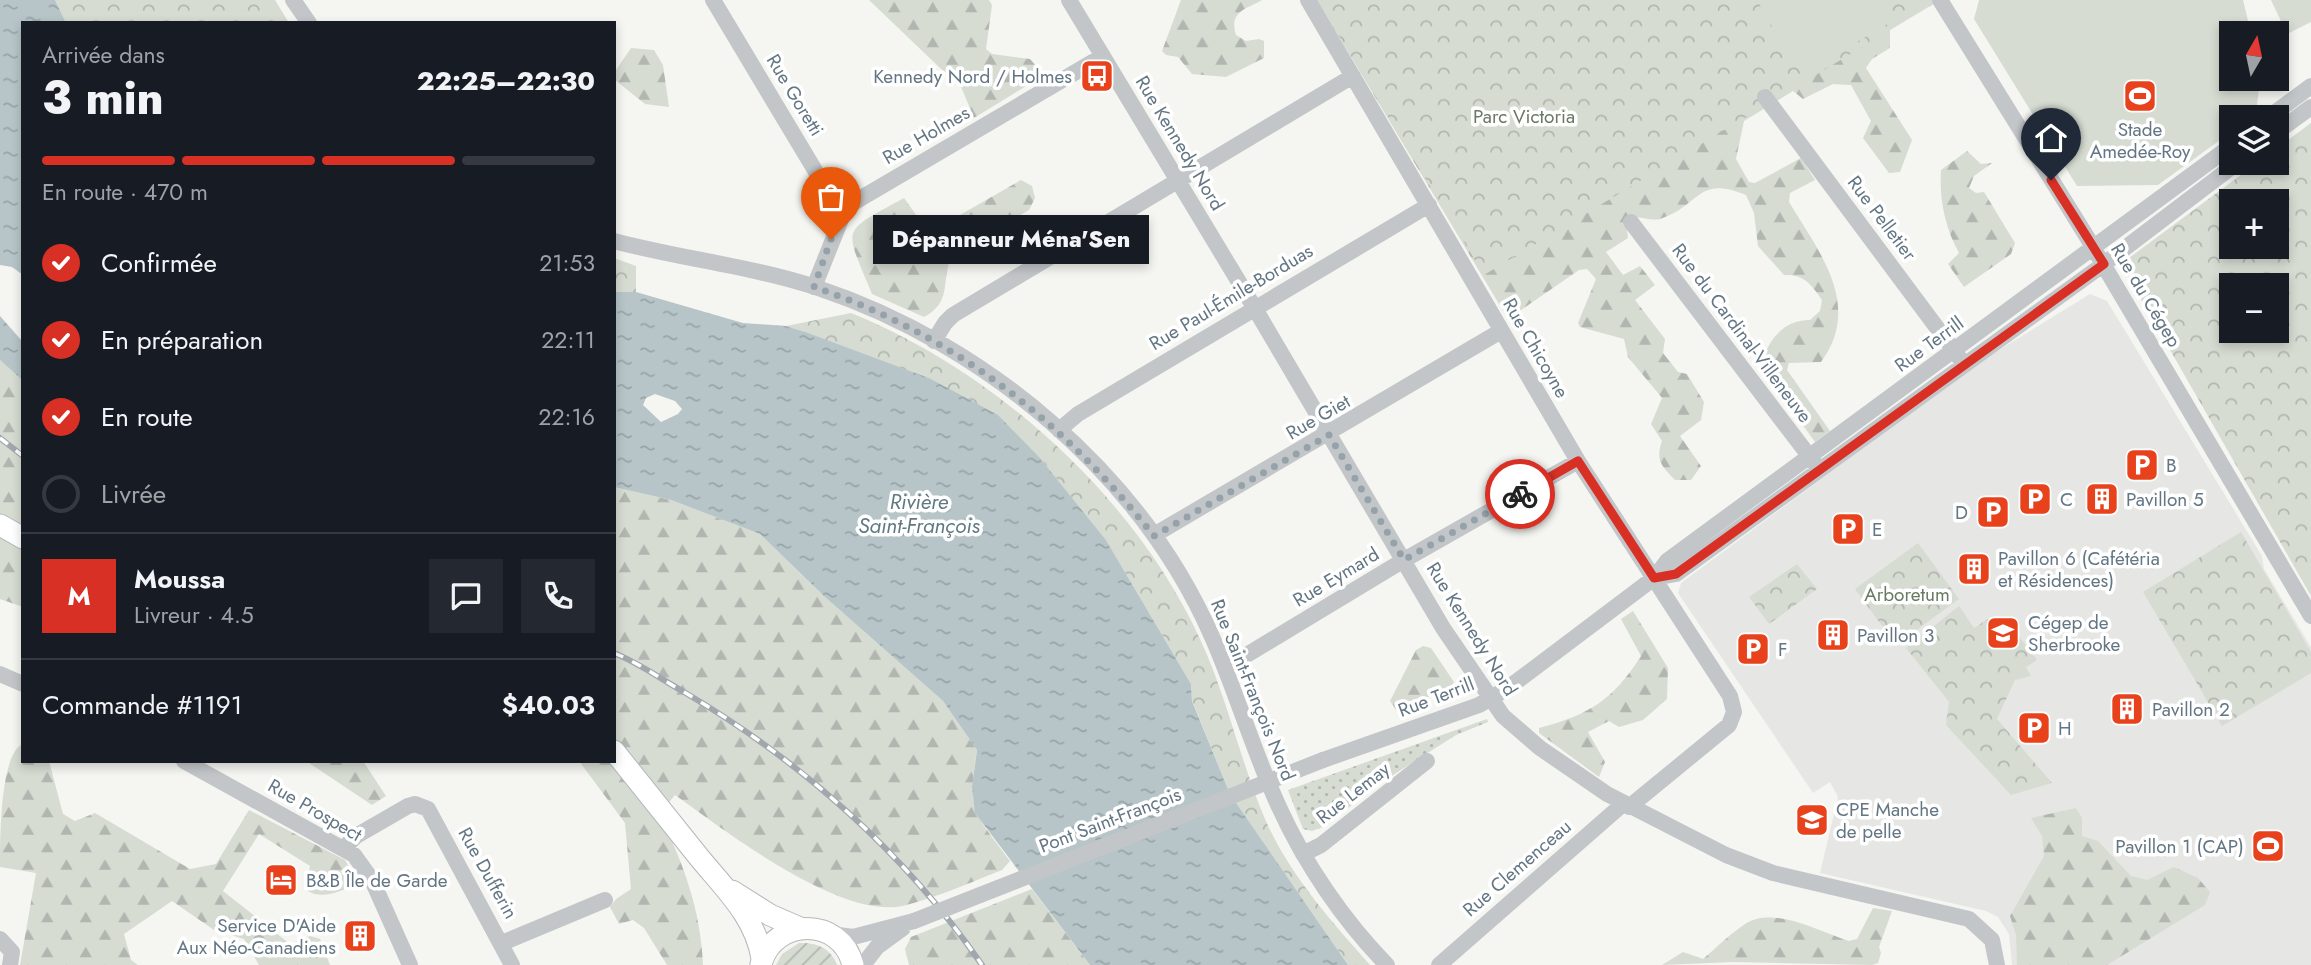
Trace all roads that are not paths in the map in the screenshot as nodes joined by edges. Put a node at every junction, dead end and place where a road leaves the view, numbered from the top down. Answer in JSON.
{"nodes":[{"id":1,"x":293,"y":0,"type":"edge"},
{"id":2,"x":713,"y":0,"type":"edge"},
{"id":3,"x":1069,"y":0,"type":"edge"},
{"id":4,"x":1308,"y":0,"type":"edge"},
{"id":5,"x":1940,"y":0,"type":"edge"},
{"id":6,"x":308,"y":21,"type":"edge"},
{"id":7,"x":1103,"y":56,"type":"junction"},
{"id":8,"x":1353,"y":76,"type":"junction"},
{"id":9,"x":2311,"y":86,"type":"edge"},
{"id":10,"x":1765,"y":97,"type":"dead end"},
{"id":11,"x":2285,"y":105,"type":"edge"},
{"id":12,"x":2311,"y":107,"type":"edge"},
{"id":13,"x":2289,"y":123,"type":"edge"},
{"id":14,"x":2219,"y":155,"type":"edge"},
{"id":15,"x":2221,"y":175,"type":"edge"},
{"id":16,"x":1179,"y":182,"type":"junction"},
{"id":17,"x":1429,"y":205,"type":"junction"},
{"id":18,"x":846,"y":207,"type":"junction"},
{"id":19,"x":1631,"y":222,"type":"dead end"},
{"id":20,"x":616,"y":241,"type":"edge"},
{"id":21,"x":2095,"y":249,"type":"junction"},
{"id":22,"x":2104,"y":264,"type":"junction"},
{"id":23,"x":814,"y":287,"type":"junction"},
{"id":24,"x":1254,"y":307,"type":"junction"},
{"id":25,"x":1501,"y":331,"type":"junction"},
{"id":26,"x":934,"y":341,"type":"junction"},
{"id":27,"x":1954,"y":352,"type":"junction"},
{"id":28,"x":1965,"y":365,"type":"junction"},
{"id":29,"x":1059,"y":430,"type":"junction"},
{"id":30,"x":1329,"y":435,"type":"junction"},
{"id":31,"x":1578,"y":461,"type":"junction"},
{"id":32,"x":1815,"y":464,"type":"junction"},
{"id":33,"x":0,"y":524,"type":"edge"},
{"id":34,"x":1154,"y":536,"type":"junction"},
{"id":35,"x":21,"y":537,"type":"edge"},
{"id":36,"x":1404,"y":560,"type":"junction"},
{"id":37,"x":1654,"y":578,"type":"junction"},
{"id":38,"x":2311,"y":616,"type":"edge"},
{"id":39,"x":1225,"y":668,"type":"junction"},
{"id":40,"x":0,"y":674,"type":"edge"},
{"id":41,"x":21,"y":683,"type":"edge"},
{"id":42,"x":1490,"y":699,"type":"junction"},
{"id":43,"x":1734,"y":712,"type":"joint"},
{"id":44,"x":616,"y":754,"type":"edge"},
{"id":45,"x":1323,"y":760,"type":"joint"},
{"id":46,"x":1427,"y":761,"type":"dead end"},
{"id":47,"x":188,"y":763,"type":"edge"},
{"id":48,"x":1626,"y":805,"type":"junction"},
{"id":49,"x":344,"y":848,"type":"junction"},
{"id":50,"x":1303,"y":854,"type":"junction"},
{"id":51,"x":730,"y":890,"type":"junction"},
{"id":52,"x":605,"y":900,"type":"dead end"},
{"id":53,"x":914,"y":921,"type":"junction"},
{"id":54,"x":800,"y":928,"type":"junction"},
{"id":55,"x":830,"y":934,"type":"junction"},
{"id":56,"x":0,"y":939,"type":"edge"},
{"id":57,"x":502,"y":943,"type":"junction"},
{"id":58,"x":762,"y":962,"type":"edge"},
{"id":59,"x":10,"y":965,"type":"edge"},
{"id":60,"x":410,"y":965,"type":"edge"},
{"id":61,"x":512,"y":965,"type":"edge"},
{"id":62,"x":853,"y":965,"type":"edge"},
{"id":63,"x":863,"y":965,"type":"edge"},
{"id":64,"x":1387,"y":965,"type":"edge"},
{"id":65,"x":1439,"y":965,"type":"edge"},
{"id":66,"x":1997,"y":965,"type":"edge"}],
"edges":[{"from":1,"to":6,"type":"street"},
{"from":2,"to":18,"type":"street","name":"Rue Goretti"},
{"from":3,"to":7,"type":"street","name":"Rue Kennedy Nord"},
{"from":4,"to":8,"type":"street","name":"Rue Chicoyne"},
{"from":5,"to":21,"type":"street","name":"Rue du Cégep"},
{"from":7,"to":16,"type":"street","name":"Rue Kennedy Nord"},
{"from":7,"to":18,"type":"street","name":"Rue Holmes"},
{"from":8,"to":16,"type":"street"},
{"from":8,"to":17,"type":"street","name":"Rue Chicoyne"},
{"from":9,"to":11,"type":"street"},
{"from":10,"to":27,"type":"street","name":"Rue Pelletier"},
{"from":12,"to":13,"type":"street"},
{"from":14,"to":21,"type":"street","name":"Rue Terrill"},
{"from":15,"to":22,"type":"street","name":"Rue Terrill"},
{"from":16,"to":24,"type":"street","name":"Rue Kennedy Nord"},
{"from":16,"to":26,"type":"street"},
{"from":17,"to":24,"type":"street","name":"Rue Paul-Émile-Borduas"},
{"from":17,"to":25,"type":"street","name":"Rue Chicoyne"},
{"from":18,"to":23,"type":"street"},
{"from":19,"to":32,"type":"street","name":"Rue du Cardinal-Villeneuve"},
{"from":20,"to":23,"type":"street","name":"Rue Saint-François Nord"},
{"from":21,"to":22,"type":"street","name":"Rue du Cégep"},
{"from":21,"to":27,"type":"street","name":"Rue Terrill"},
{"from":22,"to":28,"type":"street","name":"Rue Terrill"},
{"from":22,"to":38,"type":"street","name":"Rue du Cégep"},
{"from":23,"to":26,"type":"street","name":"Rue Saint-François Nord"},
{"from":24,"to":29,"type":"street","name":"Rue Paul-Émile-Borduas"},
{"from":24,"to":30,"type":"street","name":"Rue Kennedy Nord"},
{"from":25,"to":30,"type":"street","name":"Rue Giet"},
{"from":25,"to":31,"type":"street","name":"Rue Chicoyne"},
{"from":26,"to":29,"type":"street","name":"Rue Saint-François Nord"},
{"from":27,"to":28,"type":"street","name":"Rue Pelletier"},
{"from":27,"to":32,"type":"street","name":"Rue Terrill"},
{"from":28,"to":32,"type":"street","name":"Rue Terrill"},
{"from":29,"to":34,"type":"street","name":"Rue Saint-François Nord"},
{"from":30,"to":34,"type":"street","name":"Rue Giet"},
{"from":30,"to":36,"type":"street","name":"Rue Kennedy Nord"},
{"from":31,"to":36,"type":"street","name":"Rue Eymard"},
{"from":31,"to":37,"type":"street","name":"Rue Chicoyne"},
{"from":32,"to":37,"type":"street","name":"Rue Terrill"},
{"from":33,"to":35,"type":"main road"},
{"from":34,"to":39,"type":"street","name":"Rue Saint-François Nord"},
{"from":36,"to":39,"type":"street","name":"Rue Eymard"},
{"from":36,"to":42,"type":"street","name":"Rue Kennedy Nord"},
{"from":37,"to":42,"type":"street","name":"Rue Terrill"},
{"from":37,"to":43,"type":"street","name":"Rue Chicoyne"},
{"from":39,"to":50,"type":"street","name":"Rue Saint-François Nord"},
{"from":40,"to":41,"type":"street"},
{"from":42,"to":45,"type":"street","name":"Rue Terrill"},
{"from":42,"to":48,"type":"street","name":"Rue Kennedy Nord"},
{"from":43,"to":48,"type":"street","name":"Rue Clemenceau"},
{"from":44,"to":51,"type":"main road"},
{"from":45,"to":53,"type":"street","name":"Pont Saint-François","bridge":true},
{"from":46,"to":50,"type":"street","name":"Rue Lemay"},
{"from":47,"to":49,"type":"street","name":"Rue Prospect"},
{"from":48,"to":65,"type":"street","name":"Rue Clemenceau"},
{"from":48,"to":66,"type":"street","name":"Rue Kennedy Nord"},
{"from":49,"to":57,"type":"street","name":"Rue Dufferin"},
{"from":49,"to":60,"type":"street","name":"Rue Prospect"},
{"from":50,"to":64,"type":"street","name":"Rue Saint-François Nord"},
{"from":51,"to":54,"type":"main road"},
{"from":51,"to":58,"type":"main road"},
{"from":52,"to":57,"type":"street"},
{"from":53,"to":55,"type":"street"},
{"from":53,"to":63,"type":"street"},
{"from":54,"to":55,"type":"main road"},
{"from":54,"to":58,"type":"main road"},
{"from":55,"to":62,"type":"main road"},
{"from":56,"to":59,"type":"street"},
{"from":57,"to":61,"type":"street","name":"Rue Dufferin"}]}
